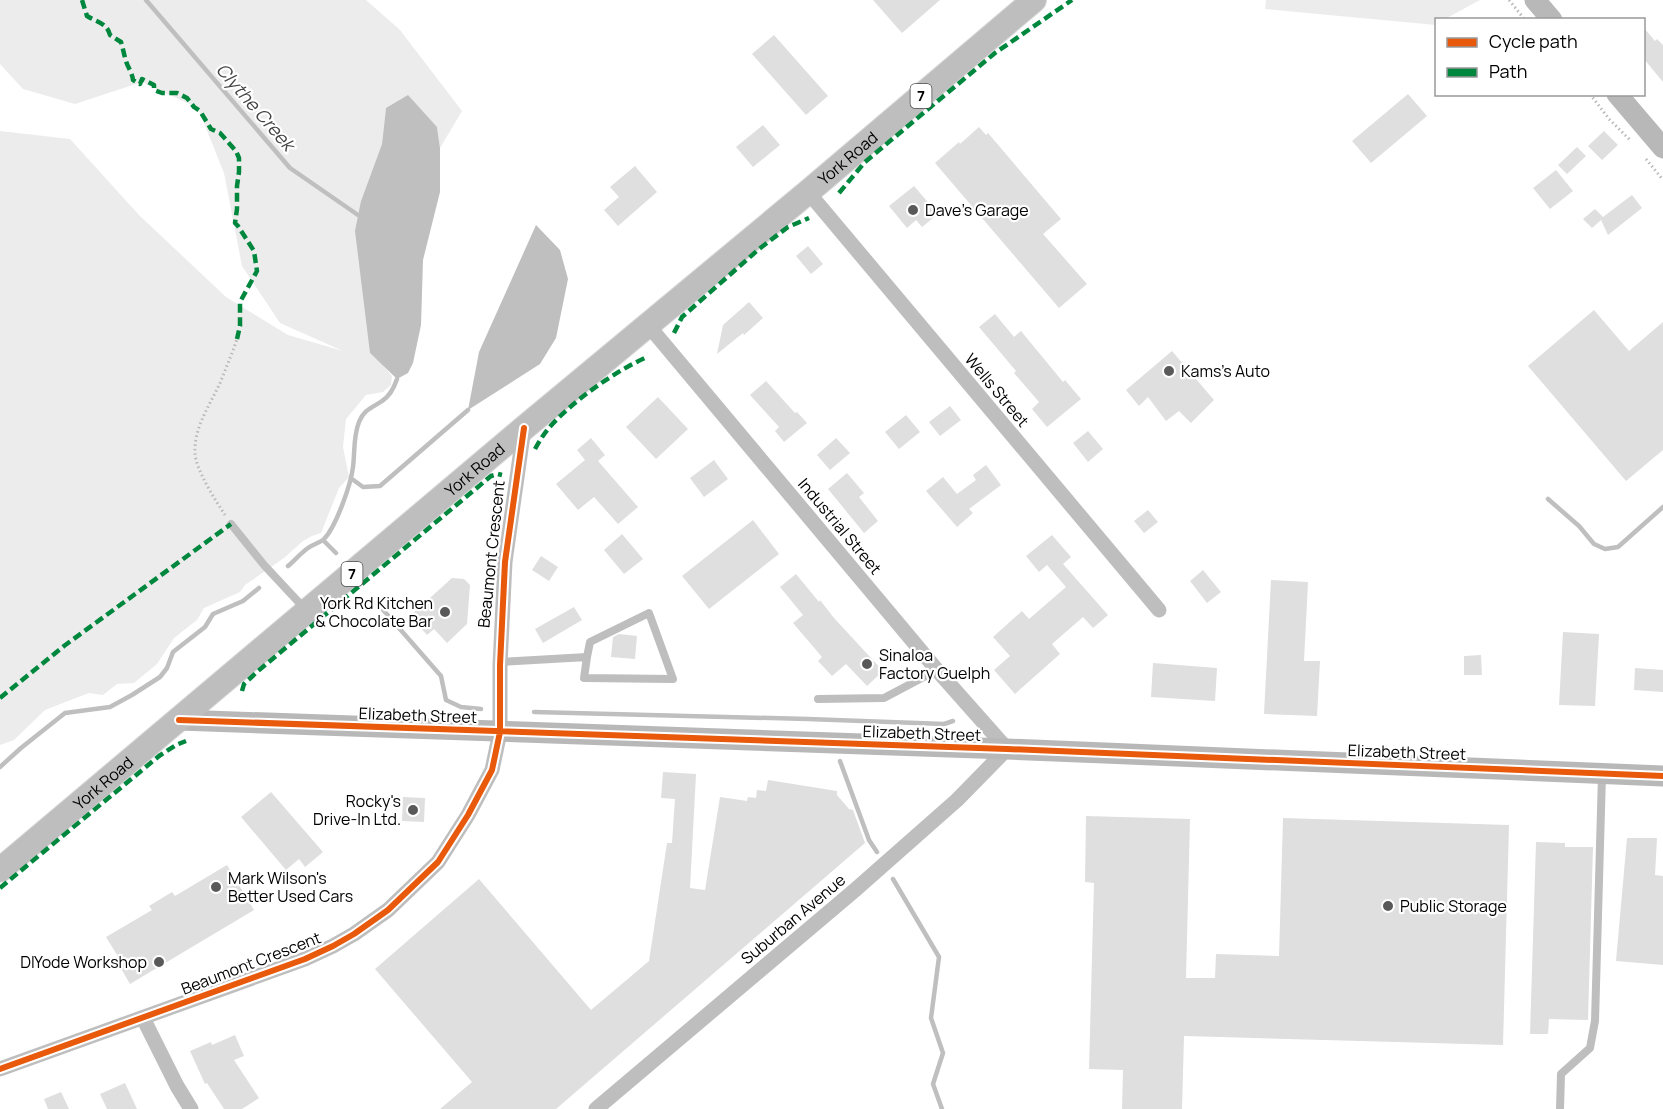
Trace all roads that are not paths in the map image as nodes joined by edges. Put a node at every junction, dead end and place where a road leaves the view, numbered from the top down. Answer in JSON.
{"nodes":[{"id":1,"x":1034,"y":0,"type":"edge"},
{"id":2,"x":1535,"y":0,"type":"edge"},
{"id":3,"x":1550,"y":18,"type":"edge"},
{"id":4,"x":1618,"y":96,"type":"edge"},
{"id":5,"x":1654,"y":153,"type":"edge"},
{"id":6,"x":808,"y":192,"type":"junction"},
{"id":7,"x":648,"y":325,"type":"junction"},
{"id":8,"x":524,"y":428,"type":"junction"},
{"id":9,"x":231,"y":524,"type":"road end"},
{"id":10,"x":1159,"y":610,"type":"dead end"},
{"id":11,"x":308,"y":612,"type":"junction"},
{"id":12,"x":587,"y":657,"type":"junction"},
{"id":13,"x":500,"y":662,"type":"junction"},
{"id":14,"x":937,"y":670,"type":"junction"},
{"id":15,"x":818,"y":699,"type":"dead end"},
{"id":16,"x":179,"y":720,"type":"junction"},
{"id":17,"x":500,"y":732,"type":"junction"},
{"id":18,"x":1007,"y":749,"type":"junction"},
{"id":19,"x":1602,"y":774,"type":"junction"},
{"id":20,"x":1663,"y":776,"type":"edge"},
{"id":21,"x":0,"y":870,"type":"edge"},
{"id":22,"x":143,"y":1018,"type":"junction"},
{"id":23,"x":0,"y":1069,"type":"edge"},
{"id":24,"x":191,"y":1109,"type":"edge"},
{"id":25,"x":596,"y":1109,"type":"edge"},
{"id":26,"x":1560,"y":1109,"type":"edge"}],
"edges":[{"from":1,"to":6,"type":"main road","name":"York Road","number":"7"},
{"from":2,"to":3,"type":"street"},
{"from":4,"to":5,"type":"street"},
{"from":6,"to":7,"type":"main road","name":"York Road","number":"7"},
{"from":6,"to":10,"type":"street","name":"Wells Street"},
{"from":7,"to":8,"type":"main road","name":"York Road","number":"7"},
{"from":7,"to":14,"type":"street","name":"Industrial Street"},
{"from":8,"to":11,"type":"main road","name":"York Road","number":"7"},
{"from":8,"to":13,"type":"street","name":"Beaumont Crescent"},
{"from":9,"to":11,"type":"lane"},
{"from":11,"to":16,"type":"main road","name":"York Road","number":"7"},
{"from":12,"to":12,"type":"lane"},
{"from":12,"to":13,"type":"lane"},
{"from":13,"to":17,"type":"street","name":"Beaumont Crescent"},
{"from":14,"to":15,"type":"lane"},
{"from":14,"to":18,"type":"street","name":"Industrial Street"},
{"from":16,"to":17,"type":"street","name":"Elizabeth Street"},
{"from":16,"to":21,"type":"main road","name":"York Road","number":"7"},
{"from":17,"to":18,"type":"street","name":"Elizabeth Street"},
{"from":17,"to":22,"type":"street","name":"Beaumont Crescent"},
{"from":18,"to":19,"type":"street","name":"Elizabeth Street"},
{"from":18,"to":25,"type":"street","name":"Suburban Avenue"},
{"from":19,"to":20,"type":"street","name":"Elizabeth Street"},
{"from":19,"to":26,"type":"lane"},
{"from":22,"to":23,"type":"street","name":"Beaumont Crescent"},
{"from":22,"to":24,"type":"street"}]}
